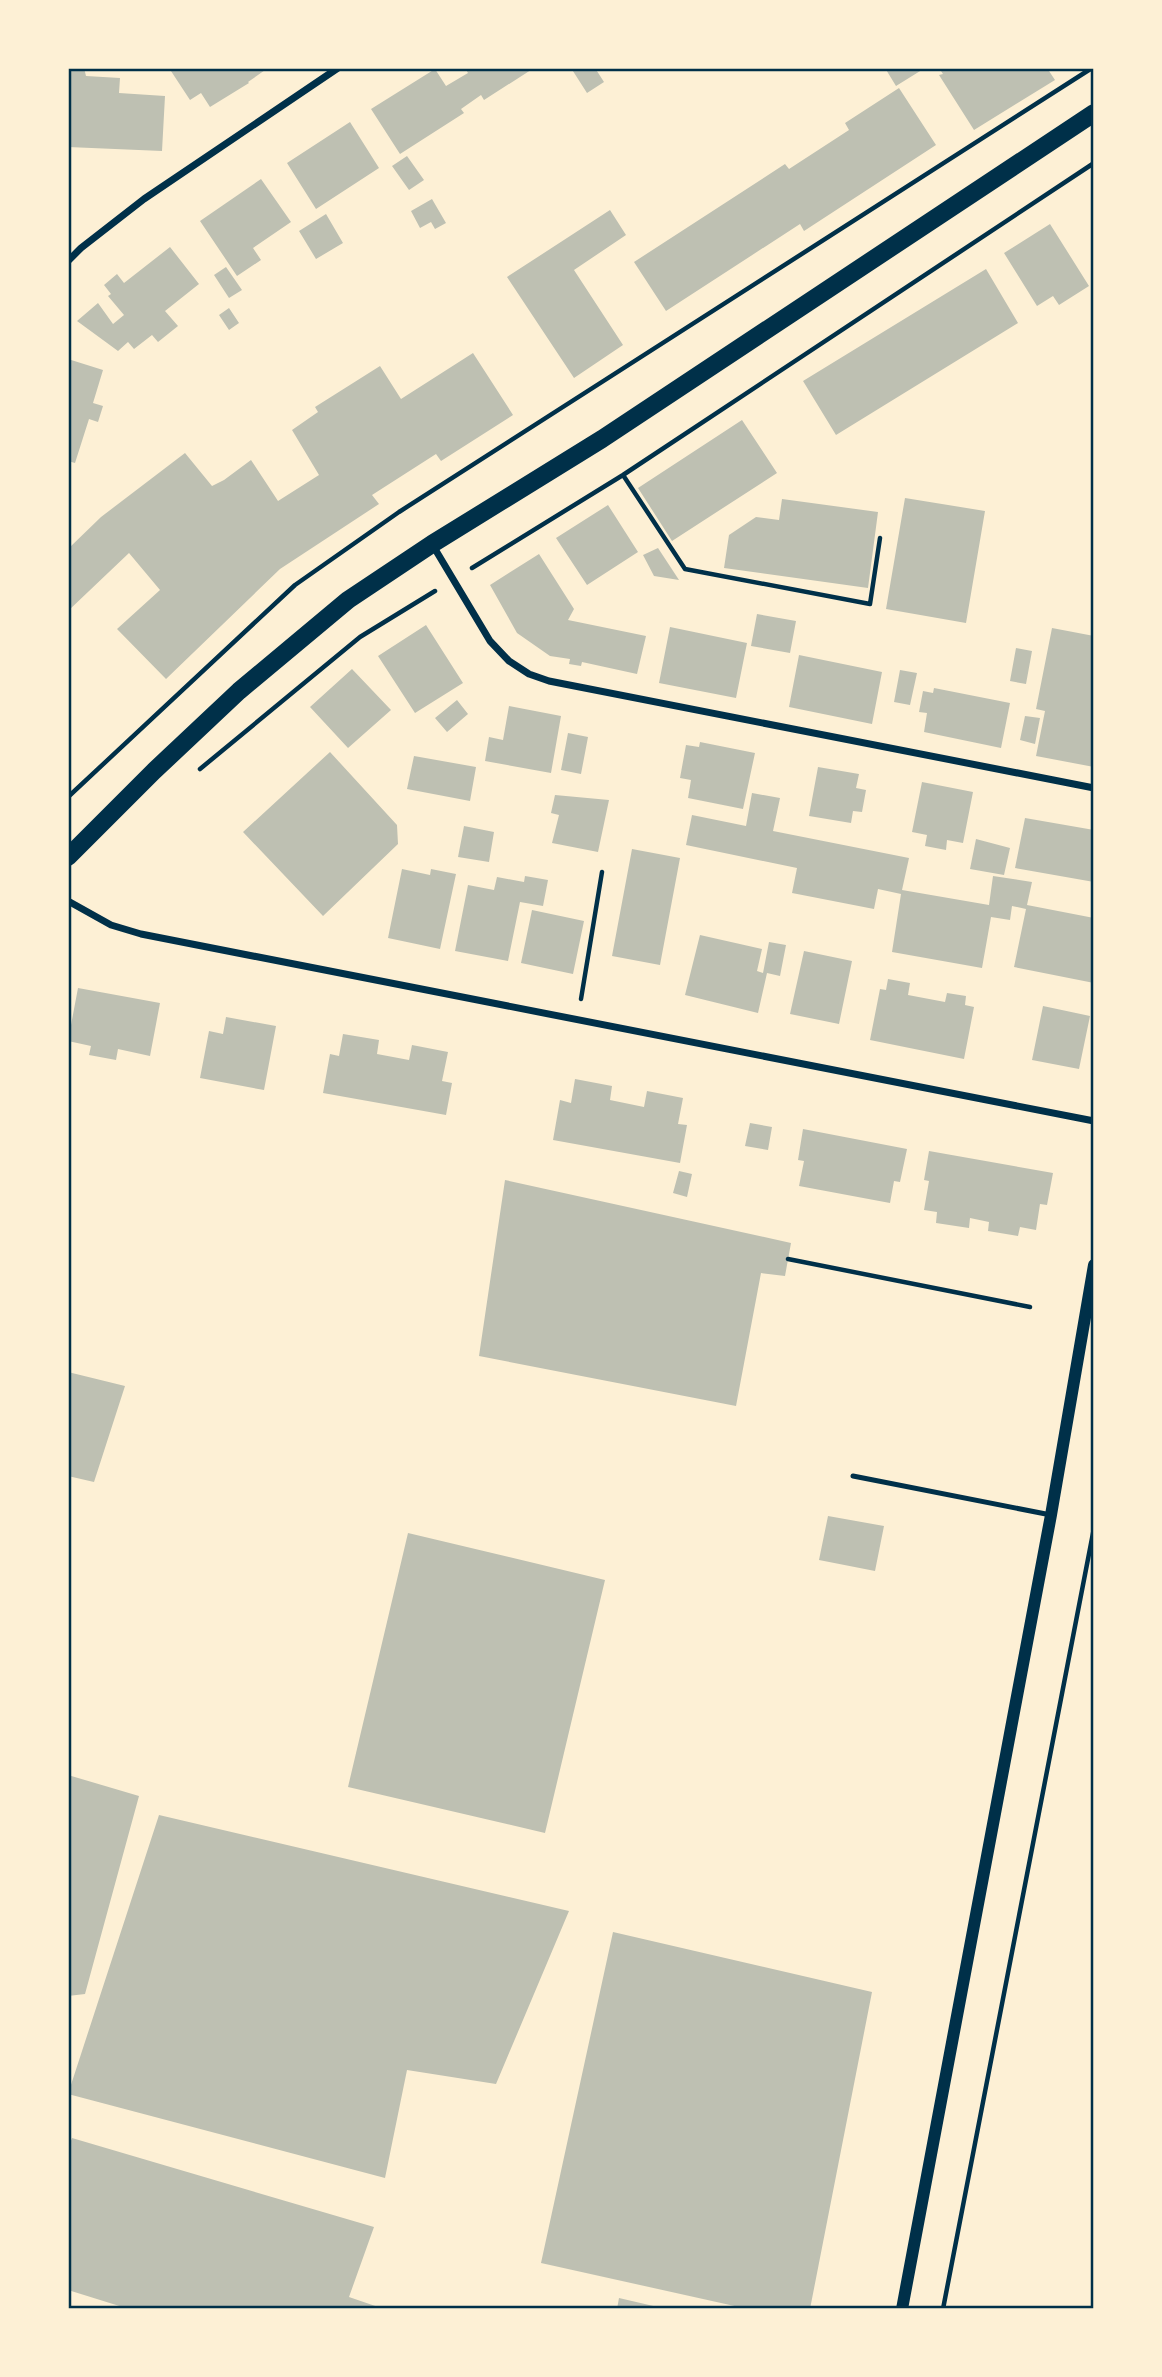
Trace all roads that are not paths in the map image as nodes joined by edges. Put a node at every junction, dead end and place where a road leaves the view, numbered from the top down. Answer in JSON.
{"nodes":[{"id":1,"x":338,"y":68,"type":"edge"},
{"id":2,"x":1094,"y":113,"type":"edge"},
{"id":3,"x":68,"y":261,"type":"edge"},
{"id":4,"x":432,"y":544,"type":"junction"},
{"id":5,"x":1094,"y":788,"type":"edge"},
{"id":6,"x":68,"y":857,"type":"edge"},
{"id":7,"x":68,"y":901,"type":"edge"},
{"id":8,"x":1094,"y":1121,"type":"edge"},
{"id":9,"x":1094,"y":1265,"type":"edge"},
{"id":10,"x":853,"y":1476,"type":"dead end"},
{"id":11,"x":1051,"y":1515,"type":"junction"},
{"id":12,"x":902,"y":2309,"type":"edge"}],
"edges":[{"from":1,"to":3,"type":"street"},
{"from":2,"to":4,"type":"main road"},
{"from":4,"to":5,"type":"street"},
{"from":4,"to":6,"type":"main road"},
{"from":7,"to":8,"type":"street"},
{"from":9,"to":11,"type":"street"},
{"from":10,"to":11,"type":"lane"},
{"from":11,"to":12,"type":"street"}]}
